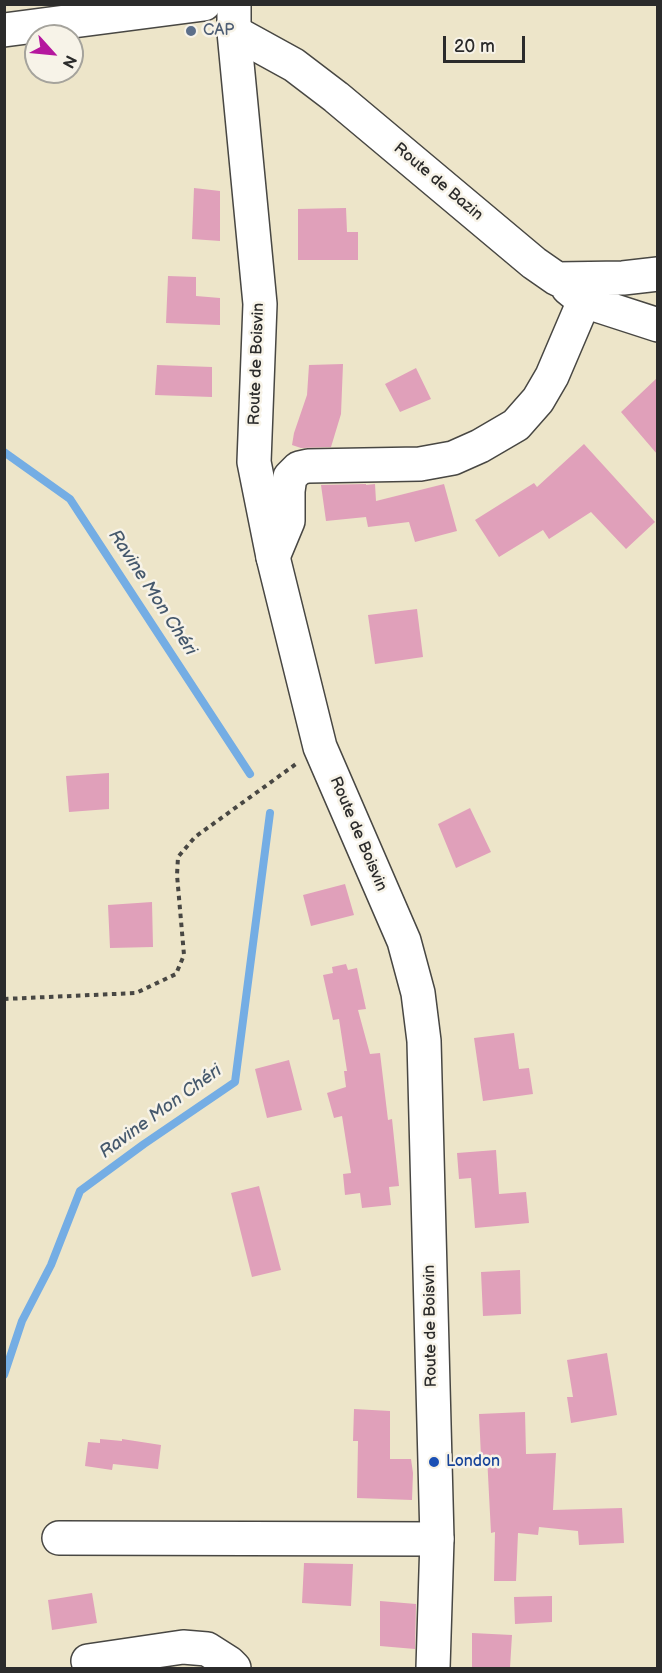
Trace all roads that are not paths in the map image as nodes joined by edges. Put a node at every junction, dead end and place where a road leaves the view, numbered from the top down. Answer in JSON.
{"nodes":[{"id":1,"x":204,"y":4,"type":"edge"},
{"id":2,"x":234,"y":19,"type":"edge"},
{"id":3,"x":4,"y":30,"type":"edge"},
{"id":4,"x":657,"y":274,"type":"edge"},
{"id":5,"x":557,"y":279,"type":"junction"},
{"id":6,"x":584,"y":301,"type":"junction"},
{"id":7,"x":657,"y":325,"type":"edge"},
{"id":8,"x":273,"y":557,"type":"junction"},
{"id":9,"x":59,"y":1538,"type":"dead end"},
{"id":10,"x":436,"y":1539,"type":"junction"},
{"id":11,"x":88,"y":1661,"type":"dead end"},
{"id":12,"x":234,"y":1668,"type":"edge"},
{"id":13,"x":433,"y":1668,"type":"edge"}],
"edges":[{"from":1,"to":3,"type":"main road"},
{"from":2,"to":5,"type":"main road","name":"Route de Bazin"},
{"from":2,"to":8,"type":"main road","name":"Route de Boisvin"},
{"from":4,"to":5,"type":"main road"},
{"from":5,"to":6,"type":"main road","name":"Route de Bazin"},
{"from":6,"to":7,"type":"main road"},
{"from":6,"to":8,"type":"main road"},
{"from":8,"to":10,"type":"main road","name":"Route de Boisvin"},
{"from":9,"to":10,"type":"main road"},
{"from":10,"to":13,"type":"main road","name":"Route de Boisvin"},
{"from":11,"to":12,"type":"main road"}]}
